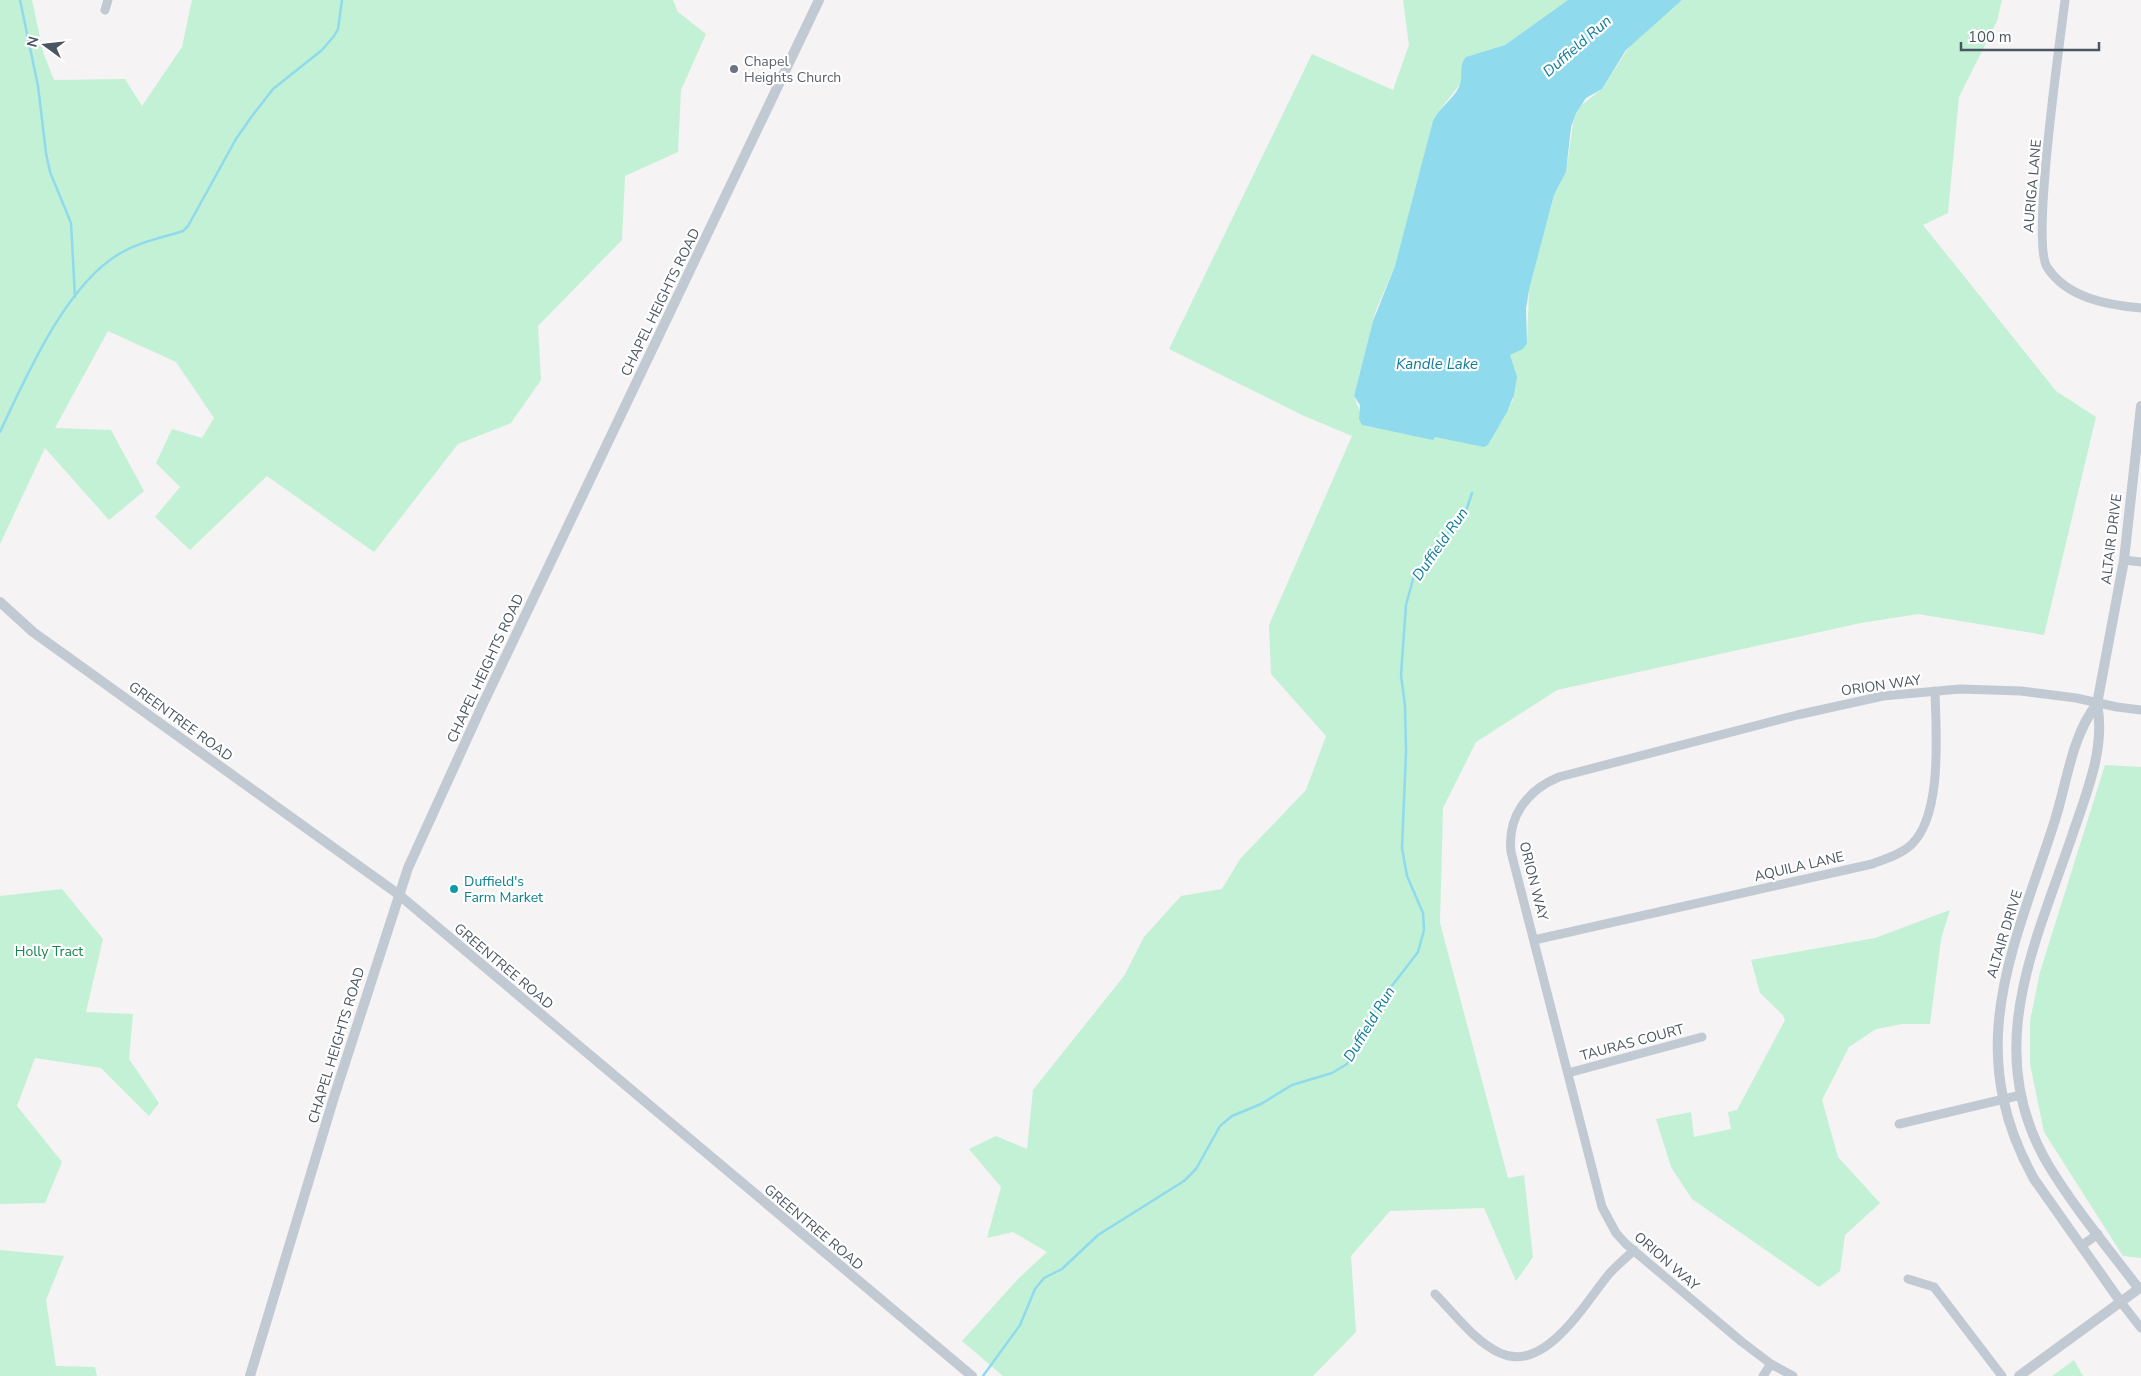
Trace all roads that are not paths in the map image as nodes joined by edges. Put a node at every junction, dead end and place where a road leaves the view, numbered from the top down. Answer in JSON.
{"nodes":[{"id":1,"x":108,"y":0,"type":"edge"},
{"id":2,"x":819,"y":0,"type":"edge"},
{"id":3,"x":2065,"y":0,"type":"edge"},
{"id":4,"x":105,"y":10,"type":"dead end"},
{"id":5,"x":2141,"y":308,"type":"edge"},
{"id":6,"x":2141,"y":406,"type":"edge"},
{"id":7,"x":2124,"y":560,"type":"junction"},
{"id":8,"x":2141,"y":562,"type":"edge"},
{"id":9,"x":0,"y":602,"type":"edge"},
{"id":10,"x":1934,"y":691,"type":"junction"},
{"id":11,"x":2098,"y":704,"type":"junction"},
{"id":12,"x":2141,"y":710,"type":"edge"},
{"id":13,"x":398,"y":894,"type":"junction"},
{"id":14,"x":1534,"y":940,"type":"junction"},
{"id":15,"x":1702,"y":1037,"type":"dead end"},
{"id":16,"x":1568,"y":1073,"type":"junction"},
{"id":17,"x":2021,"y":1095,"type":"junction"},
{"id":18,"x":2003,"y":1100,"type":"junction"},
{"id":19,"x":1899,"y":1124,"type":"dead end"},
{"id":20,"x":2098,"y":1234,"type":"junction"},
{"id":21,"x":2081,"y":1246,"type":"junction"},
{"id":22,"x":1634,"y":1250,"type":"junction"},
{"id":23,"x":1908,"y":1279,"type":"dead end"},
{"id":24,"x":2140,"y":1289,"type":"edge"},
{"id":25,"x":1435,"y":1294,"type":"dead end"},
{"id":26,"x":2120,"y":1301,"type":"junction"},
{"id":27,"x":2141,"y":1328,"type":"edge"},
{"id":28,"x":1771,"y":1364,"type":"junction"},
{"id":29,"x":250,"y":1376,"type":"edge"},
{"id":30,"x":972,"y":1376,"type":"edge"},
{"id":31,"x":1763,"y":1376,"type":"edge"},
{"id":32,"x":1793,"y":1376,"type":"edge"},
{"id":33,"x":2002,"y":1376,"type":"edge"},
{"id":34,"x":2019,"y":1376,"type":"edge"}],
"edges":[{"from":1,"to":4,"type":"street"},
{"from":2,"to":13,"type":"street","name":"CHAPEL HEIGHTS ROAD"},
{"from":3,"to":5,"type":"street","name":"AURIGA LANE"},
{"from":6,"to":7,"type":"street","name":"ALTAIR DRIVE"},
{"from":7,"to":8,"type":"street"},
{"from":7,"to":11,"type":"street","name":"ALTAIR DRIVE"},
{"from":9,"to":13,"type":"street","name":"GREENTREE ROAD"},
{"from":10,"to":11,"type":"street","name":"ORION WAY"},
{"from":10,"to":14,"type":"street","name":"AQUILA LANE"},
{"from":10,"to":14,"type":"street","name":"ORION WAY"},
{"from":11,"to":12,"type":"street","name":"ORION WAY"},
{"from":11,"to":17,"type":"street","name":"ALTAIR DRIVE"},
{"from":11,"to":18,"type":"street","name":"ALTAIR DRIVE"},
{"from":13,"to":29,"type":"street","name":"CHAPEL HEIGHTS ROAD"},
{"from":13,"to":30,"type":"street","name":"GREENTREE ROAD"},
{"from":14,"to":16,"type":"street","name":"ORION WAY"},
{"from":15,"to":16,"type":"street","name":"TAURAS COURT"},
{"from":16,"to":22,"type":"street","name":"ORION WAY"},
{"from":17,"to":18,"type":"street"},
{"from":17,"to":20,"type":"street","name":"ALTAIR DRIVE"},
{"from":18,"to":19,"type":"street"},
{"from":18,"to":21,"type":"street","name":"ALTAIR DRIVE"},
{"from":20,"to":21,"type":"street"},
{"from":20,"to":24,"type":"street","name":"ALTAIR DRIVE"},
{"from":21,"to":26,"type":"street","name":"ALTAIR DRIVE"},
{"from":22,"to":25,"type":"street"},
{"from":22,"to":28,"type":"street","name":"ORION WAY"},
{"from":23,"to":33,"type":"street"},
{"from":24,"to":26,"type":"street"},
{"from":26,"to":27,"type":"street"},
{"from":26,"to":34,"type":"street"},
{"from":28,"to":31,"type":"street"},
{"from":28,"to":32,"type":"street","name":"ORION WAY"}]}
